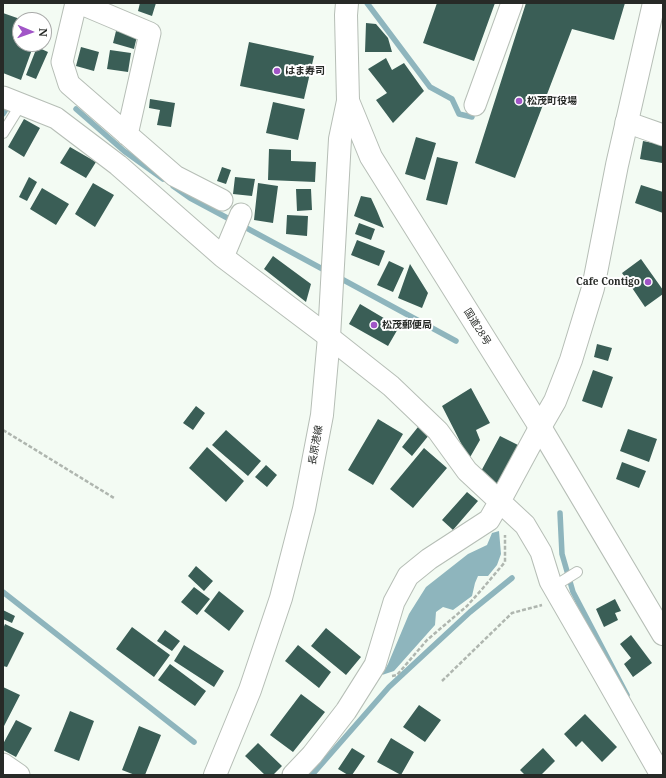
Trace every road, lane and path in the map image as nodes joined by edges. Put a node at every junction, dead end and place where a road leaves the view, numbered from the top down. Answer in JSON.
{"nodes":[{"id":1,"x":76,"y":3,"type":"edge"},
{"id":2,"x":79,"y":3,"type":"edge"},
{"id":3,"x":347,"y":3,"type":"edge"},
{"id":4,"x":512,"y":3,"type":"edge"},
{"id":5,"x":654,"y":3,"type":"edge"},
{"id":6,"x":12,"y":100,"type":"edge"},
{"id":7,"x":348,"y":101,"type":"junction"},
{"id":8,"x":475,"y":105,"type":"dead end"},
{"id":9,"x":626,"y":122,"type":"junction"},
{"id":10,"x":3,"y":133,"type":"edge"},
{"id":11,"x":128,"y":135,"type":"junction"},
{"id":12,"x":663,"y":135,"type":"edge"},
{"id":13,"x":175,"y":176,"type":"junction"},
{"id":14,"x":222,"y":200,"type":"dead end"},
{"id":15,"x":162,"y":203,"type":"junction"},
{"id":16,"x":241,"y":214,"type":"dead end"},
{"id":17,"x":223,"y":257,"type":"junction"},
{"id":18,"x":329,"y":337,"type":"junction"},
{"id":19,"x":540,"y":427,"type":"junction"},
{"id":20,"x":3,"y":430,"type":"edge"},
{"id":21,"x":114,"y":498,"type":"dead end"},
{"id":22,"x":503,"y":504,"type":"junction"},
{"id":23,"x":577,"y":572,"type":"dead end"},
{"id":24,"x":557,"y":594,"type":"junction"},
{"id":25,"x":663,"y":634,"type":"edge"},
{"id":26,"x":442,"y":681,"type":"dead end"},
{"id":27,"x":363,"y":684,"type":"junction"},
{"id":28,"x":3,"y":764,"type":"edge"},
{"id":29,"x":20,"y":775,"type":"edge"},
{"id":30,"x":215,"y":775,"type":"edge"},
{"id":31,"x":293,"y":775,"type":"edge"},
{"id":32,"x":661,"y":775,"type":"edge"}],
"edges":[{"from":1,"to":11,"type":"street"},
{"from":2,"to":11,"type":"street"},
{"from":3,"to":7,"type":"main road","name":"国道28号"},
{"from":4,"to":8,"type":"street"},
{"from":5,"to":9,"type":"main road"},
{"from":6,"to":10,"type":"lane"},
{"from":6,"to":15,"type":"street"},
{"from":7,"to":18,"type":"main road","name":"長原港線"},
{"from":7,"to":19,"type":"main road","name":"国道28号"},
{"from":9,"to":12,"type":"street"},
{"from":9,"to":19,"type":"main road"},
{"from":11,"to":13,"type":"street"},
{"from":13,"to":14,"type":"street"},
{"from":13,"to":15,"type":"street"},
{"from":15,"to":17,"type":"street"},
{"from":16,"to":17,"type":"street"},
{"from":17,"to":18,"type":"street"},
{"from":18,"to":22,"type":"street"},
{"from":18,"to":30,"type":"main road","name":"長原港線"},
{"from":19,"to":22,"type":"street"},
{"from":19,"to":25,"type":"main road","name":"国道28号"},
{"from":20,"to":21,"type":"path"},
{"from":22,"to":24,"type":"street"},
{"from":22,"to":27,"type":"street"},
{"from":22,"to":27,"type":"path"},
{"from":23,"to":24,"type":"lane"},
{"from":24,"to":26,"type":"path"},
{"from":24,"to":32,"type":"street"},
{"from":27,"to":31,"type":"street"},
{"from":28,"to":29,"type":"street"}]}
